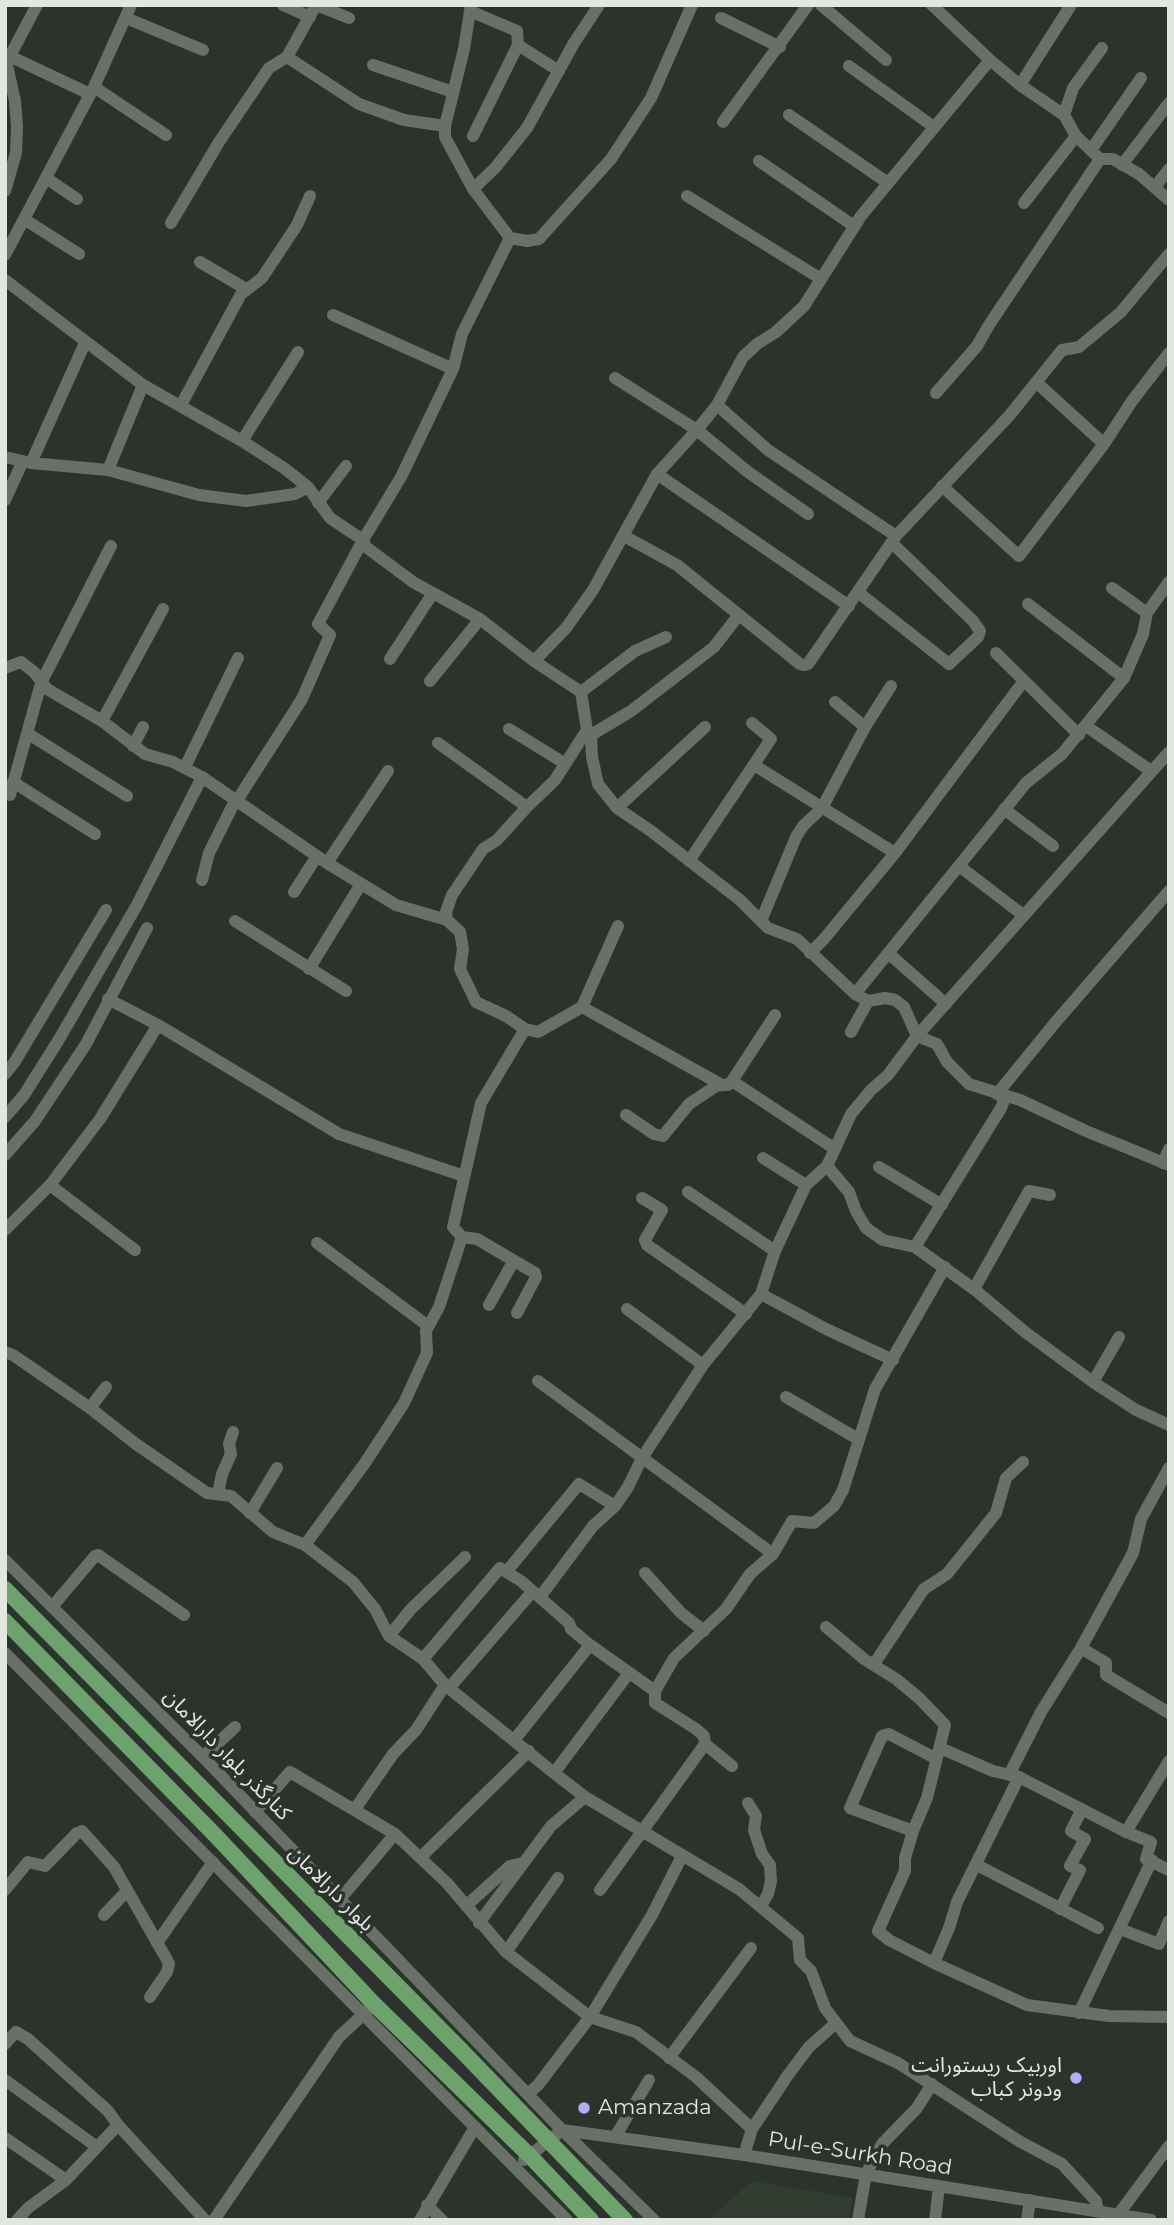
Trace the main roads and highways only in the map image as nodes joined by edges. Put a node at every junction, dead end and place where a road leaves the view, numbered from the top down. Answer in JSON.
{"nodes":[{"id":1,"x":5,"y":1589,"type":"edge"},
{"id":2,"x":5,"y":1621,"type":"edge"},
{"id":3,"x":591,"y":2220,"type":"edge"},
{"id":4,"x":625,"y":2220,"type":"edge"}],
"edges":[{"from":1,"to":4,"type":"main road","name":"بلوار دارالامان"},
{"from":2,"to":3,"type":"main road"}]}
